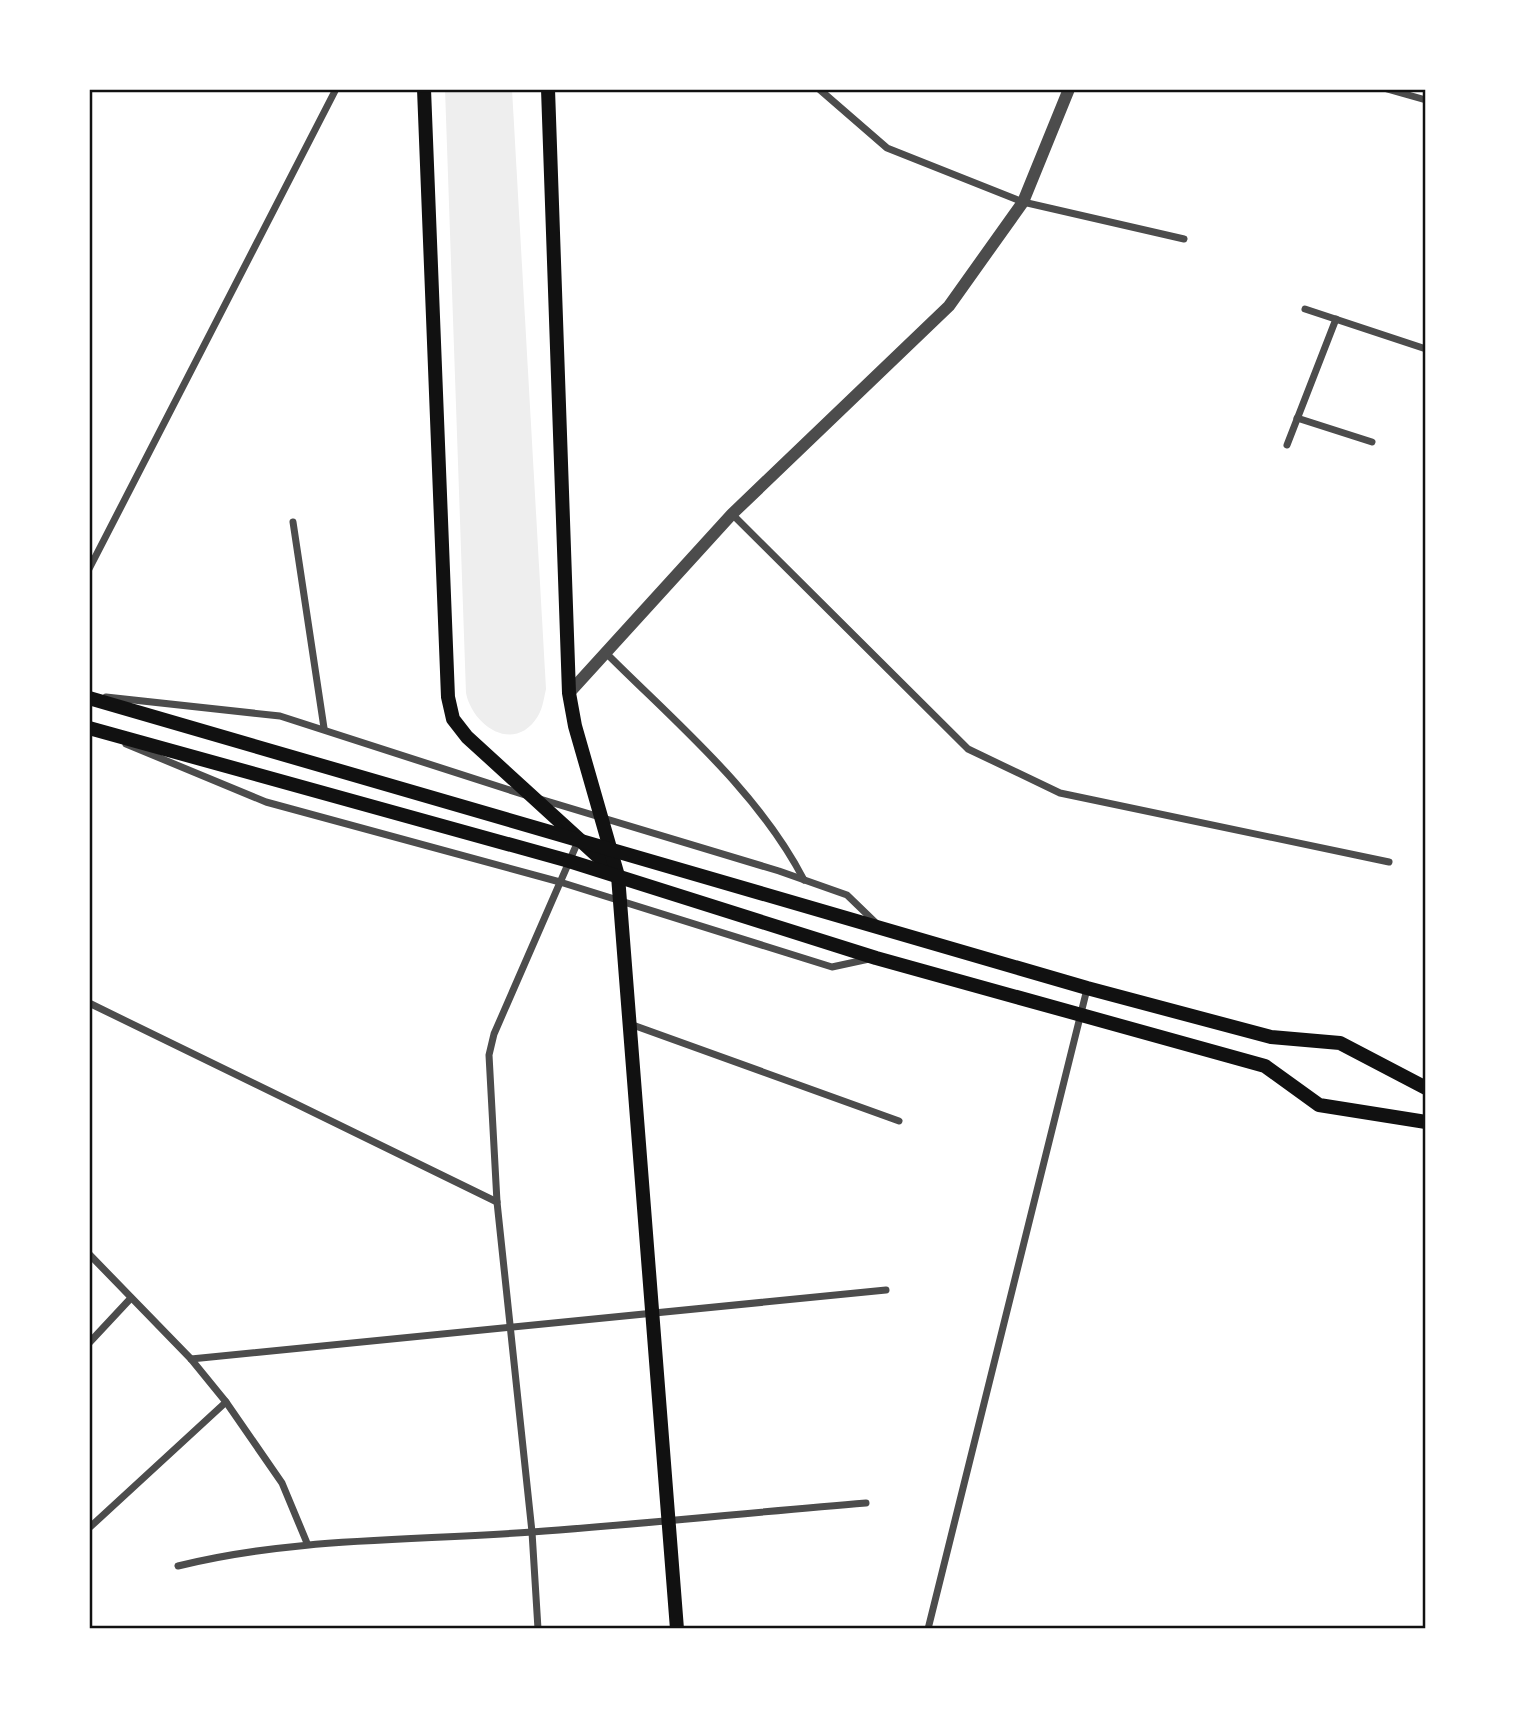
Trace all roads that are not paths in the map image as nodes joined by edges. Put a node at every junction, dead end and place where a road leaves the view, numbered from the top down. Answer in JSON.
{"nodes":[{"id":1,"x":336,"y":89,"type":"edge"},
{"id":2,"x":424,"y":89,"type":"edge"},
{"id":3,"x":548,"y":89,"type":"edge"},
{"id":4,"x":819,"y":89,"type":"edge"},
{"id":5,"x":1069,"y":89,"type":"edge"},
{"id":6,"x":1387,"y":89,"type":"edge"},
{"id":7,"x":1426,"y":100,"type":"edge"},
{"id":8,"x":1023,"y":202,"type":"junction"},
{"id":9,"x":1184,"y":239,"type":"dead end"},
{"id":10,"x":1305,"y":309,"type":"dead end"},
{"id":11,"x":1336,"y":319,"type":"junction"},
{"id":12,"x":1426,"y":349,"type":"edge"},
{"id":13,"x":1297,"y":418,"type":"junction"},
{"id":14,"x":1372,"y":442,"type":"dead end"},
{"id":15,"x":1287,"y":445,"type":"dead end"},
{"id":16,"x":732,"y":514,"type":"junction"},
{"id":17,"x":293,"y":522,"type":"dead end"},
{"id":18,"x":89,"y":569,"type":"edge"},
{"id":19,"x":606,"y":653,"type":"junction"},
{"id":20,"x":569,"y":693,"type":"junction"},
{"id":21,"x":89,"y":696,"type":"edge"},
{"id":22,"x":324,"y":728,"type":"junction"},
{"id":23,"x":89,"y":729,"type":"edge"},
{"id":24,"x":528,"y":796,"type":"junction"},
{"id":25,"x":599,"y":815,"type":"junction"},
{"id":26,"x":579,"y":839,"type":"junction"},
{"id":27,"x":609,"y":847,"type":"junction"},
{"id":28,"x":569,"y":861,"type":"junction"},
{"id":29,"x":1389,"y":862,"type":"dead end"},
{"id":30,"x":618,"y":876,"type":"junction"},
{"id":31,"x":804,"y":880,"type":"junction"},
{"id":32,"x":560,"y":882,"type":"junction"},
{"id":33,"x":621,"y":902,"type":"junction"},
{"id":34,"x":879,"y":926,"type":"junction"},
{"id":35,"x":876,"y":958,"type":"junction"},
{"id":36,"x":1087,"y":988,"type":"junction"},
{"id":37,"x":90,"y":1005,"type":"edge"},
{"id":38,"x":1080,"y":1015,"type":"junction"},
{"id":39,"x":629,"y":1023,"type":"junction"},
{"id":40,"x":1426,"y":1088,"type":"edge"},
{"id":41,"x":899,"y":1121,"type":"dead end"},
{"id":42,"x":1426,"y":1122,"type":"edge"},
{"id":43,"x":497,"y":1202,"type":"junction"},
{"id":44,"x":89,"y":1254,"type":"edge"},
{"id":45,"x":886,"y":1290,"type":"dead end"},
{"id":46,"x":131,"y":1298,"type":"junction"},
{"id":47,"x":652,"y":1312,"type":"junction"},
{"id":48,"x":510,"y":1326,"type":"junction"},
{"id":49,"x":89,"y":1343,"type":"edge"},
{"id":50,"x":191,"y":1359,"type":"junction"},
{"id":51,"x":226,"y":1402,"type":"junction"},
{"id":52,"x":866,"y":1503,"type":"dead end"},
{"id":53,"x":671,"y":1519,"type":"junction"},
{"id":54,"x":89,"y":1528,"type":"edge"},
{"id":55,"x":532,"y":1532,"type":"junction"},
{"id":56,"x":307,"y":1543,"type":"junction"},
{"id":57,"x":178,"y":1566,"type":"dead end"},
{"id":58,"x":538,"y":1629,"type":"edge"},
{"id":59,"x":677,"y":1629,"type":"edge"},
{"id":60,"x":928,"y":1629,"type":"edge"}],
"edges":[{"from":1,"to":18,"type":"street"},
{"from":2,"to":24,"type":"main road"},
{"from":3,"to":20,"type":"main road"},
{"from":4,"to":8,"type":"street"},
{"from":5,"to":8,"type":"street"},
{"from":6,"to":7,"type":"street"},
{"from":8,"to":9,"type":"street"},
{"from":8,"to":16,"type":"street"},
{"from":10,"to":11,"type":"street"},
{"from":11,"to":12,"type":"street"},
{"from":11,"to":13,"type":"street"},
{"from":13,"to":14,"type":"street"},
{"from":13,"to":15,"type":"street"},
{"from":16,"to":19,"type":"street"},
{"from":16,"to":29,"type":"street"},
{"from":17,"to":22,"type":"street"},
{"from":19,"to":20,"type":"street"},
{"from":19,"to":31,"type":"street"},
{"from":20,"to":25,"type":"main road"},
{"from":21,"to":22,"type":"street"},
{"from":21,"to":26,"type":"main road"},
{"from":22,"to":24,"type":"street"},
{"from":23,"to":28,"type":"main road"},
{"from":23,"to":32,"type":"street"},
{"from":24,"to":25,"type":"street"},
{"from":24,"to":26,"type":"main road"},
{"from":25,"to":27,"type":"main road"},
{"from":25,"to":31,"type":"street"},
{"from":26,"to":27,"type":"main road"},
{"from":26,"to":28,"type":"street"},
{"from":26,"to":30,"type":"main road"},
{"from":27,"to":30,"type":"main road"},
{"from":27,"to":34,"type":"main road"},
{"from":28,"to":30,"type":"main road"},
{"from":28,"to":32,"type":"street"},
{"from":30,"to":33,"type":"main road"},
{"from":30,"to":35,"type":"main road"},
{"from":31,"to":34,"type":"street"},
{"from":32,"to":33,"type":"street"},
{"from":32,"to":43,"type":"street"},
{"from":33,"to":35,"type":"street"},
{"from":33,"to":39,"type":"main road"},
{"from":34,"to":36,"type":"main road"},
{"from":35,"to":38,"type":"main road"},
{"from":36,"to":38,"type":"street"},
{"from":36,"to":40,"type":"main road"},
{"from":37,"to":43,"type":"street"},
{"from":38,"to":42,"type":"main road"},
{"from":38,"to":60,"type":"street"},
{"from":39,"to":41,"type":"street"},
{"from":39,"to":47,"type":"main road"},
{"from":43,"to":48,"type":"street"},
{"from":44,"to":46,"type":"street"},
{"from":45,"to":47,"type":"street"},
{"from":46,"to":49,"type":"street"},
{"from":46,"to":50,"type":"street"},
{"from":47,"to":48,"type":"street"},
{"from":47,"to":53,"type":"main road"},
{"from":48,"to":50,"type":"street"},
{"from":48,"to":55,"type":"street"},
{"from":50,"to":51,"type":"street"},
{"from":51,"to":54,"type":"street"},
{"from":51,"to":56,"type":"street"},
{"from":52,"to":53,"type":"street"},
{"from":53,"to":55,"type":"street"},
{"from":53,"to":59,"type":"main road"},
{"from":55,"to":56,"type":"street"},
{"from":55,"to":58,"type":"street"},
{"from":56,"to":57,"type":"street"}]}
